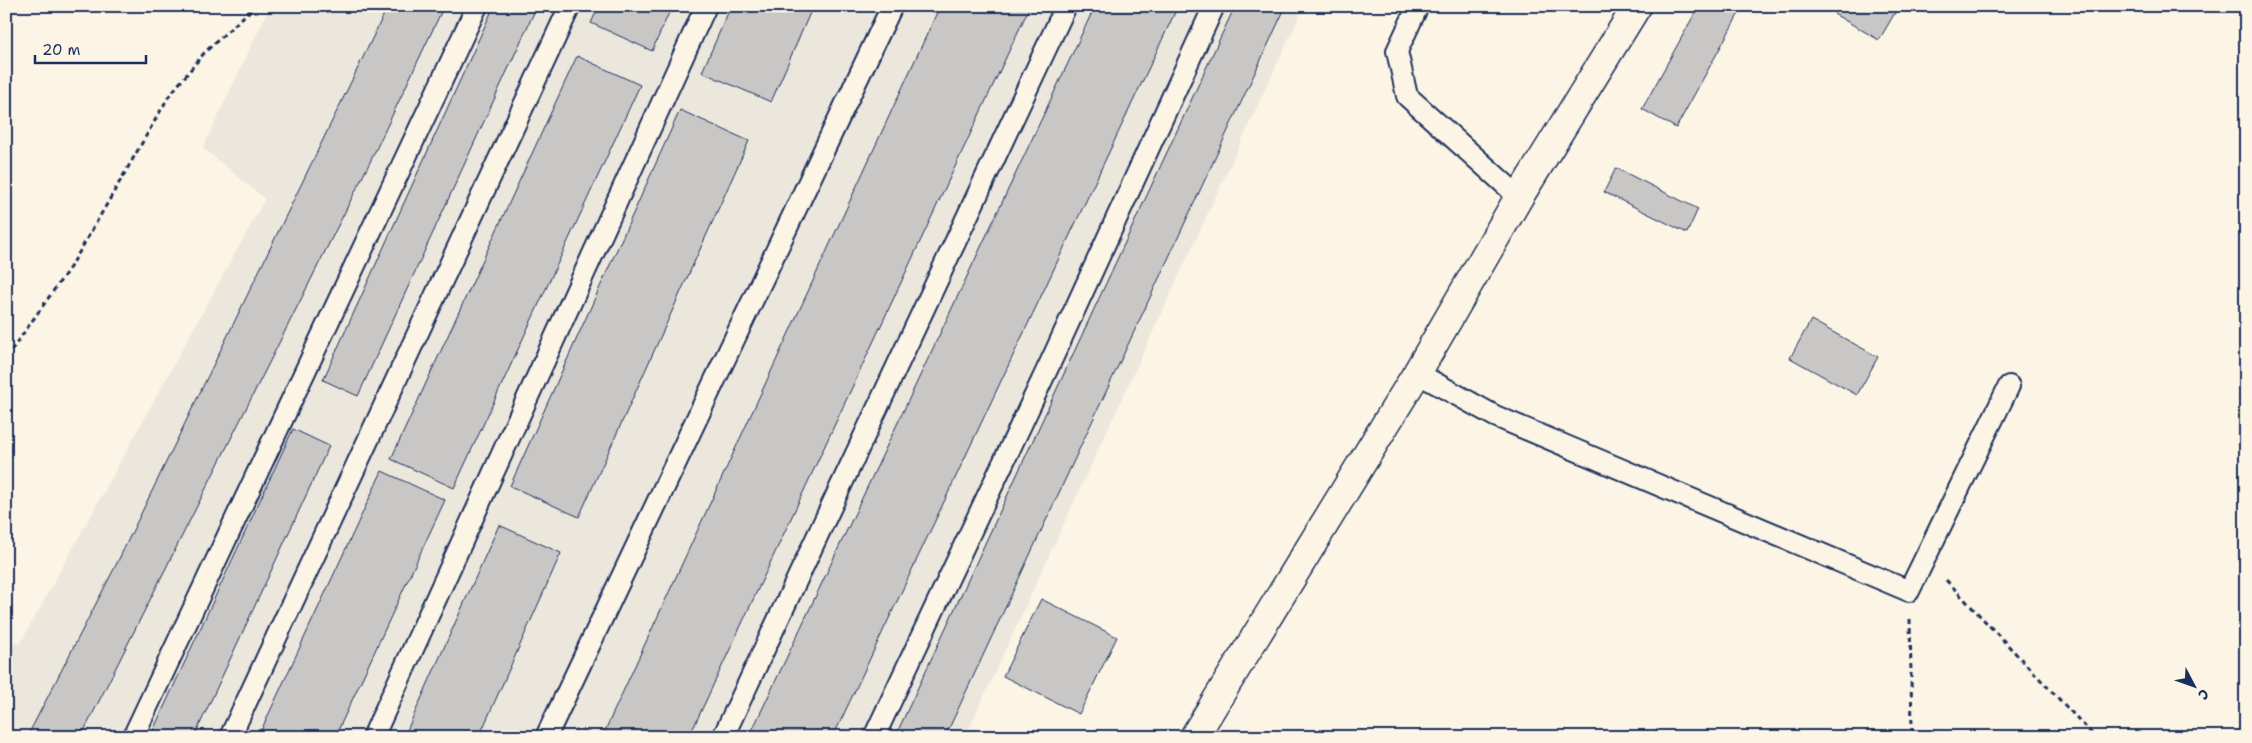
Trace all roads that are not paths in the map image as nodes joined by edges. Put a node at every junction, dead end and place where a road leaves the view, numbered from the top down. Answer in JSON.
{"nodes":[{"id":1,"x":477,"y":6,"type":"edge"},
{"id":2,"x":570,"y":6,"type":"edge"},
{"id":3,"x":706,"y":6,"type":"edge"},
{"id":4,"x":892,"y":6,"type":"edge"},
{"id":5,"x":1066,"y":6,"type":"edge"},
{"id":6,"x":1214,"y":6,"type":"edge"},
{"id":7,"x":1418,"y":6,"type":"edge"},
{"id":8,"x":1637,"y":6,"type":"edge"},
{"id":9,"x":1519,"y":197,"type":"junction"},
{"id":10,"x":1417,"y":373,"type":"junction"},
{"id":11,"x":2009,"y":386,"type":"dead end"},
{"id":12,"x":133,"y":737,"type":"edge"},
{"id":13,"x":230,"y":737,"type":"edge"},
{"id":14,"x":373,"y":737,"type":"edge"},
{"id":15,"x":546,"y":737,"type":"edge"},
{"id":16,"x":723,"y":737,"type":"edge"},
{"id":17,"x":874,"y":737,"type":"edge"},
{"id":18,"x":1194,"y":737,"type":"edge"}],
"edges":[{"from":1,"to":12,"type":"lane"},
{"from":2,"to":13,"type":"lane"},
{"from":3,"to":14,"type":"lane"},
{"from":4,"to":15,"type":"lane"},
{"from":5,"to":16,"type":"lane"},
{"from":6,"to":17,"type":"lane"},
{"from":7,"to":9,"type":"lane"},
{"from":8,"to":9,"type":"main road"},
{"from":9,"to":10,"type":"main road"},
{"from":10,"to":11,"type":"lane"},
{"from":10,"to":18,"type":"main road"}]}
